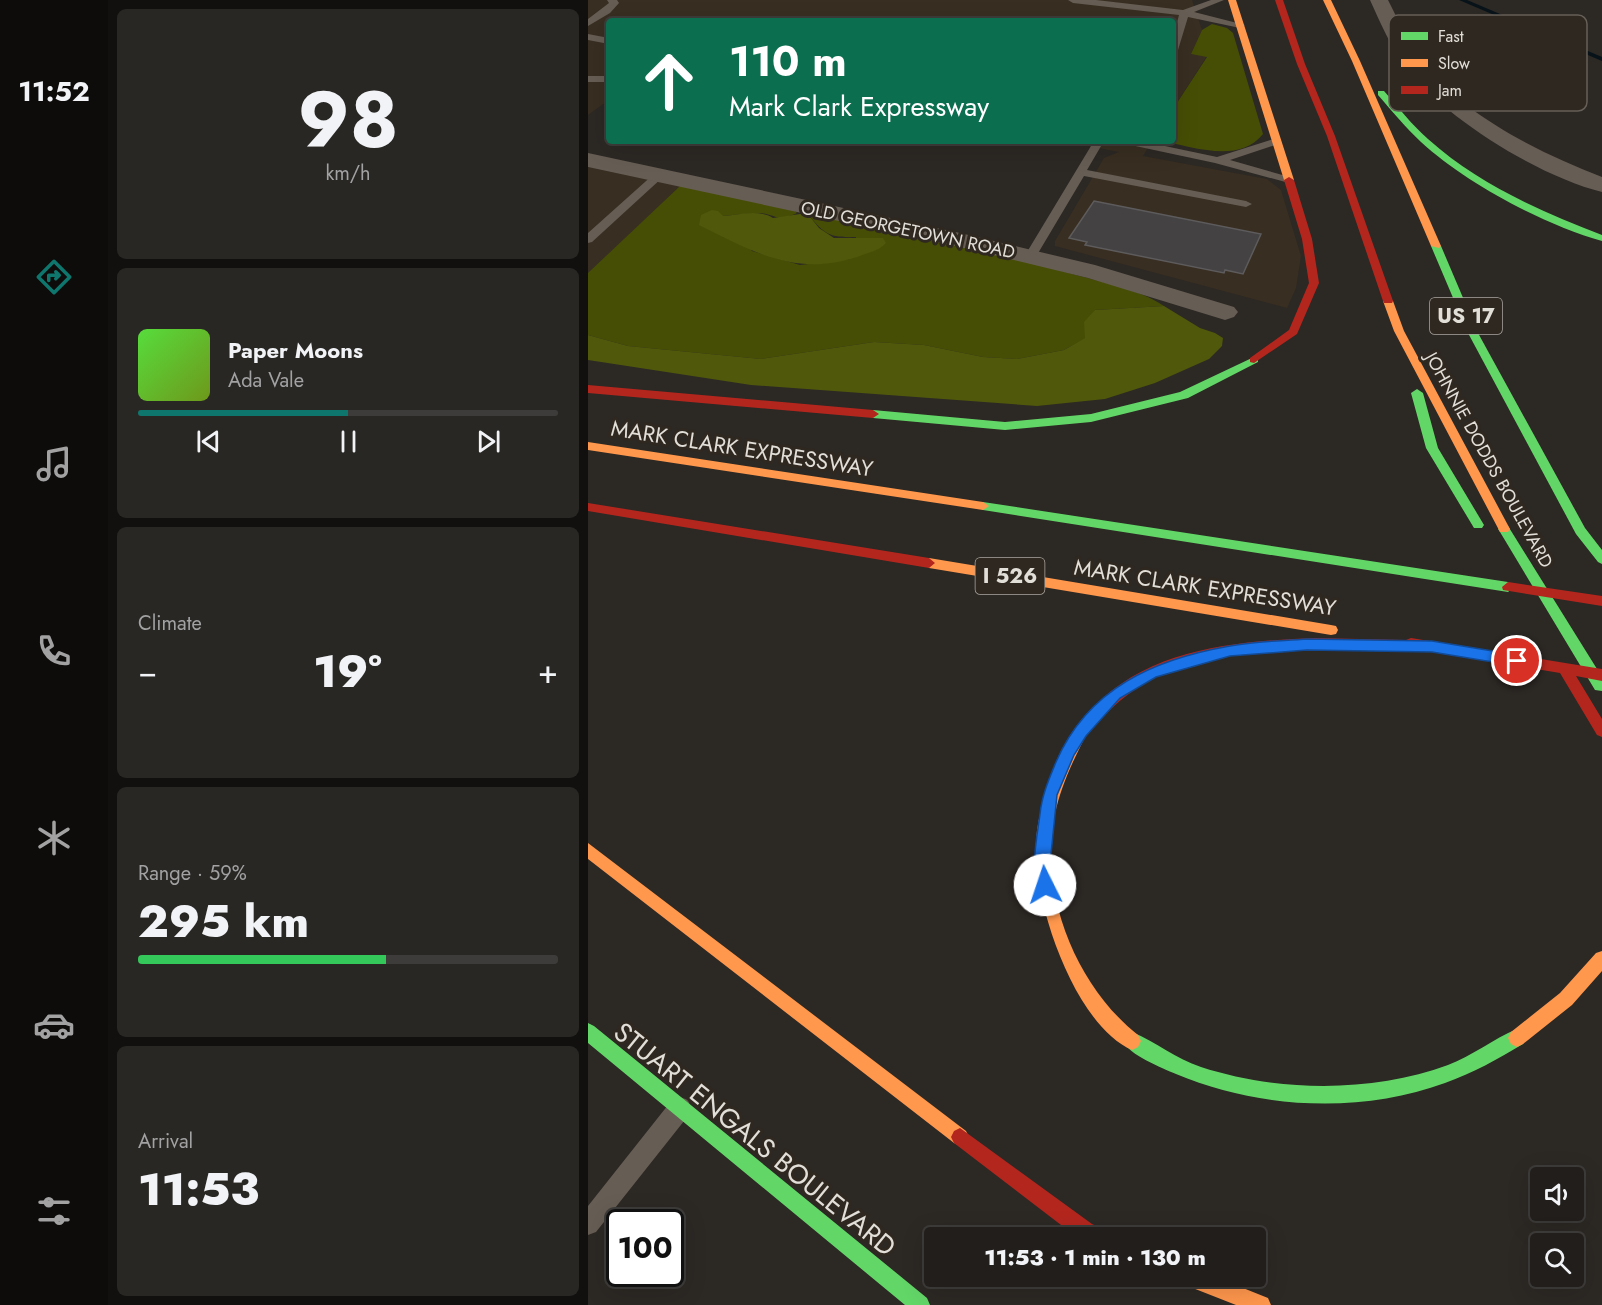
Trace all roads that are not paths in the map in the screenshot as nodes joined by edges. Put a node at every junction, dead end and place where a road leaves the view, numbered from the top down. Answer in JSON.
{"nodes":[{"id":1,"x":612,"y":0,"type":"edge"},
{"id":2,"x":1073,"y":0,"type":"edge"},
{"id":3,"x":1219,"y":0,"type":"edge"},
{"id":4,"x":1232,"y":0,"type":"edge"},
{"id":5,"x":1263,"y":0,"type":"edge"},
{"id":6,"x":1279,"y":0,"type":"edge"},
{"id":7,"x":1327,"y":0,"type":"edge"},
{"id":8,"x":1379,"y":0,"type":"edge"},
{"id":9,"x":1108,"y":3,"type":"edge"},
{"id":10,"x":1184,"y":14,"type":"junction"},
{"id":11,"x":1389,"y":18,"type":"edge"},
{"id":12,"x":588,"y":23,"type":"edge"},
{"id":13,"x":1240,"y":25,"type":"junction"},
{"id":14,"x":588,"y":37,"type":"edge"},
{"id":15,"x":606,"y":40,"type":"edge"},
{"id":16,"x":1176,"y":42,"type":"edge"},
{"id":17,"x":1356,"y":61,"type":"junction"},
{"id":18,"x":1301,"y":64,"type":"junction"},
{"id":19,"x":588,"y":79,"type":"edge"},
{"id":20,"x":606,"y":79,"type":"edge"},
{"id":21,"x":1389,"y":102,"type":"edge"},
{"id":22,"x":1396,"y":111,"type":"edge"},
{"id":23,"x":1465,"y":111,"type":"edge"},
{"id":24,"x":1276,"y":141,"type":"junction"},
{"id":25,"x":1098,"y":144,"type":"edge"},
{"id":26,"x":1140,"y":144,"type":"edge"},
{"id":27,"x":588,"y":160,"type":"edge"},
{"id":28,"x":1217,"y":160,"type":"junction"},
{"id":29,"x":1082,"y":172,"type":"junction"},
{"id":30,"x":659,"y":176,"type":"junction"},
{"id":31,"x":1289,"y":180,"type":"junction"},
{"id":32,"x":1602,"y":185,"type":"edge"},
{"id":33,"x":1246,"y":204,"type":"dead end"},
{"id":34,"x":1602,"y":238,"type":"edge"},
{"id":35,"x":588,"y":239,"type":"edge"},
{"id":36,"x":1030,"y":257,"type":"junction"},
{"id":37,"x":1225,"y":312,"type":"dead end"},
{"id":38,"x":1399,"y":331,"type":"junction"},
{"id":39,"x":588,"y":389,"type":"edge"},
{"id":40,"x":588,"y":446,"type":"edge"},
{"id":41,"x":588,"y":507,"type":"edge"},
{"id":42,"x":1483,"y":534,"type":"dead end"},
{"id":43,"x":1602,"y":559,"type":"edge"},
{"id":44,"x":1506,"y":573,"type":"dead end"},
{"id":45,"x":1602,"y":601,"type":"edge"},
{"id":46,"x":1524,"y":602,"type":"dead end"},
{"id":47,"x":1432,"y":646,"type":"junction"},
{"id":48,"x":1554,"y":652,"type":"dead end"},
{"id":49,"x":1602,"y":675,"type":"edge"},
{"id":50,"x":1602,"y":690,"type":"edge"},
{"id":51,"x":1602,"y":731,"type":"edge"},
{"id":52,"x":588,"y":850,"type":"edge"},
{"id":53,"x":1602,"y":959,"type":"edge"},
{"id":54,"x":588,"y":1032,"type":"edge"},
{"id":55,"x":680,"y":1108,"type":"junction"},
{"id":56,"x":588,"y":1224,"type":"edge"},
{"id":57,"x":1080,"y":1227,"type":"edge"},
{"id":58,"x":1215,"y":1287,"type":"edge"},
{"id":59,"x":920,"y":1305,"type":"edge"},
{"id":60,"x":1261,"y":1305,"type":"edge"}],
"edges":[{"from":1,"to":12,"type":"lane"},
{"from":2,"to":9,"type":"lane"},
{"from":3,"to":10,"type":"lane"},
{"from":4,"to":13,"type":"main road"},
{"from":5,"to":18,"type":"main road"},
{"from":6,"to":18,"type":"main road","name":"JOHNNIE DODDS BOULEVARD","number":"US 17"},
{"from":7,"to":17,"type":"main road","number":"US 17"},
{"from":8,"to":11,"type":"street"},
{"from":9,"to":10,"type":"lane"},
{"from":10,"to":13,"type":"lane"},
{"from":10,"to":16,"type":"lane"},
{"from":13,"to":24,"type":"main road"},
{"from":14,"to":15,"type":"lane"},
{"from":17,"to":21,"type":"main road"},
{"from":17,"to":43,"type":"main road","number":"US 17"},
{"from":18,"to":38,"type":"main road","name":"JOHNNIE DODDS BOULEVARD","number":"US 17"},
{"from":19,"to":20,"type":"lane"},
{"from":22,"to":34,"type":"main road"},
{"from":23,"to":32,"type":"street"},
{"from":24,"to":28,"type":"lane"},
{"from":24,"to":31,"type":"main road"},
{"from":25,"to":29,"type":"lane"},
{"from":26,"to":28,"type":"lane"},
{"from":27,"to":30,"type":"street","name":"OLD GEORGETOWN ROAD"},
{"from":28,"to":31,"type":"lane"},
{"from":29,"to":33,"type":"lane"},
{"from":29,"to":36,"type":"lane"},
{"from":30,"to":35,"type":"lane"},
{"from":30,"to":36,"type":"street","name":"OLD GEORGETOWN ROAD"},
{"from":31,"to":39,"type":"main road"},
{"from":36,"to":37,"type":"street","name":"OLD GEORGETOWN ROAD"},
{"from":38,"to":42,"type":"main road"},
{"from":38,"to":50,"type":"main road","name":"JOHNNIE DODDS BOULEVARD","number":"US 17"},
{"from":40,"to":45,"type":"main road","name":"MARK CLARK EXPRESSWAY"},
{"from":41,"to":47,"type":"main road","name":"MARK CLARK EXPRESSWAY","number":"I 526"},
{"from":44,"to":46,"type":"main road"},
{"from":47,"to":49,"type":"main road","name":"MARK CLARK EXPRESSWAY","number":"I 526"},
{"from":47,"to":53,"type":"main road"},
{"from":48,"to":51,"type":"main road"},
{"from":52,"to":57,"type":"main road"},
{"from":54,"to":55,"type":"main road","name":"STUART ENGALS BOULEVARD"},
{"from":55,"to":56,"type":"lane"},
{"from":55,"to":59,"type":"main road","name":"STUART ENGALS BOULEVARD"},
{"from":58,"to":60,"type":"main road"}]}
